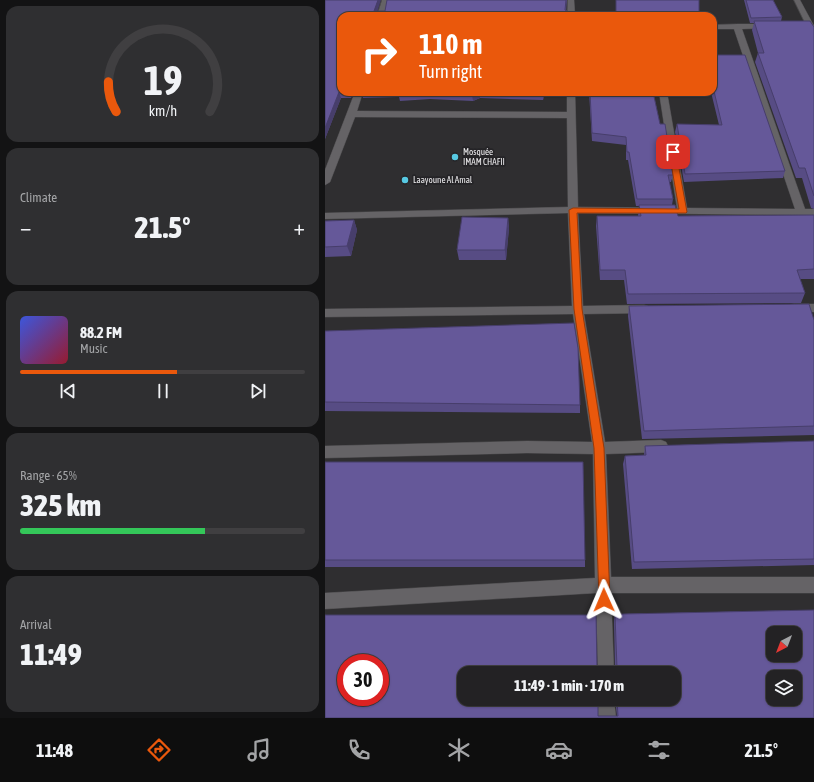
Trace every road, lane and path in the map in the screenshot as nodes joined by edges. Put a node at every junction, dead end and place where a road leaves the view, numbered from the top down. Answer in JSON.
{"nodes":[{"id":1,"x":385,"y":0,"type":"edge"},
{"id":2,"x":571,"y":0,"type":"edge"},
{"id":3,"x":797,"y":0,"type":"edge"},
{"id":4,"x":382,"y":12,"type":"edge"},
{"id":5,"x":571,"y":12,"type":"edge"},
{"id":6,"x":781,"y":25,"type":"edge"},
{"id":7,"x":809,"y":25,"type":"edge"},
{"id":8,"x":737,"y":26,"type":"junction"},
{"id":9,"x":717,"y":27,"type":"edge"},
{"id":10,"x":814,"y":33,"type":"edge"},
{"id":11,"x":358,"y":96,"type":"edge"},
{"id":12,"x":571,"y":96,"type":"edge"},
{"id":13,"x":664,"y":96,"type":"edge"},
{"id":14,"x":352,"y":114,"type":"junction"},
{"id":15,"x":572,"y":115,"type":"junction"},
{"id":16,"x":325,"y":182,"type":"edge"},
{"id":17,"x":573,"y":210,"type":"junction"},
{"id":18,"x":683,"y":212,"type":"junction"},
{"id":19,"x":801,"y":212,"type":"junction"},
{"id":20,"x":814,"y":212,"type":"edge"},
{"id":21,"x":325,"y":216,"type":"edge"},
{"id":22,"x":783,"y":308,"type":"edge"},
{"id":23,"x":814,"y":308,"type":"edge"},
{"id":24,"x":578,"y":309,"type":"junction"},
{"id":25,"x":657,"y":309,"type":"edge"},
{"id":26,"x":325,"y":313,"type":"edge"},
{"id":27,"x":671,"y":446,"type":"edge"},
{"id":28,"x":599,"y":448,"type":"junction"},
{"id":29,"x":325,"y":452,"type":"edge"},
{"id":30,"x":604,"y":585,"type":"junction"},
{"id":31,"x":814,"y":585,"type":"edge"},
{"id":32,"x":325,"y":601,"type":"edge"},
{"id":33,"x":606,"y":666,"type":"edge"},
{"id":34,"x":606,"y":706,"type":"edge"},
{"id":35,"x":607,"y":718,"type":"edge"}],
"edges":[{"from":1,"to":4,"type":"street"},
{"from":2,"to":5,"type":"street"},
{"from":3,"to":7,"type":"street"},
{"from":6,"to":8,"type":"street"},
{"from":7,"to":10,"type":"street"},
{"from":8,"to":9,"type":"street"},
{"from":8,"to":19,"type":"street"},
{"from":11,"to":14,"type":"street"},
{"from":12,"to":15,"type":"street"},
{"from":13,"to":18,"type":"street"},
{"from":14,"to":15,"type":"street"},
{"from":14,"to":16,"type":"street"},
{"from":15,"to":17,"type":"street"},
{"from":17,"to":18,"type":"street"},
{"from":17,"to":21,"type":"street"},
{"from":17,"to":24,"type":"street"},
{"from":18,"to":19,"type":"street"},
{"from":19,"to":20,"type":"street"},
{"from":22,"to":23,"type":"street"},
{"from":24,"to":25,"type":"street"},
{"from":24,"to":26,"type":"street"},
{"from":24,"to":28,"type":"street"},
{"from":27,"to":28,"type":"street"},
{"from":28,"to":29,"type":"street"},
{"from":28,"to":30,"type":"street"},
{"from":30,"to":31,"type":"street"},
{"from":30,"to":32,"type":"street"},
{"from":30,"to":33,"type":"street"},
{"from":34,"to":35,"type":"street"}]}
